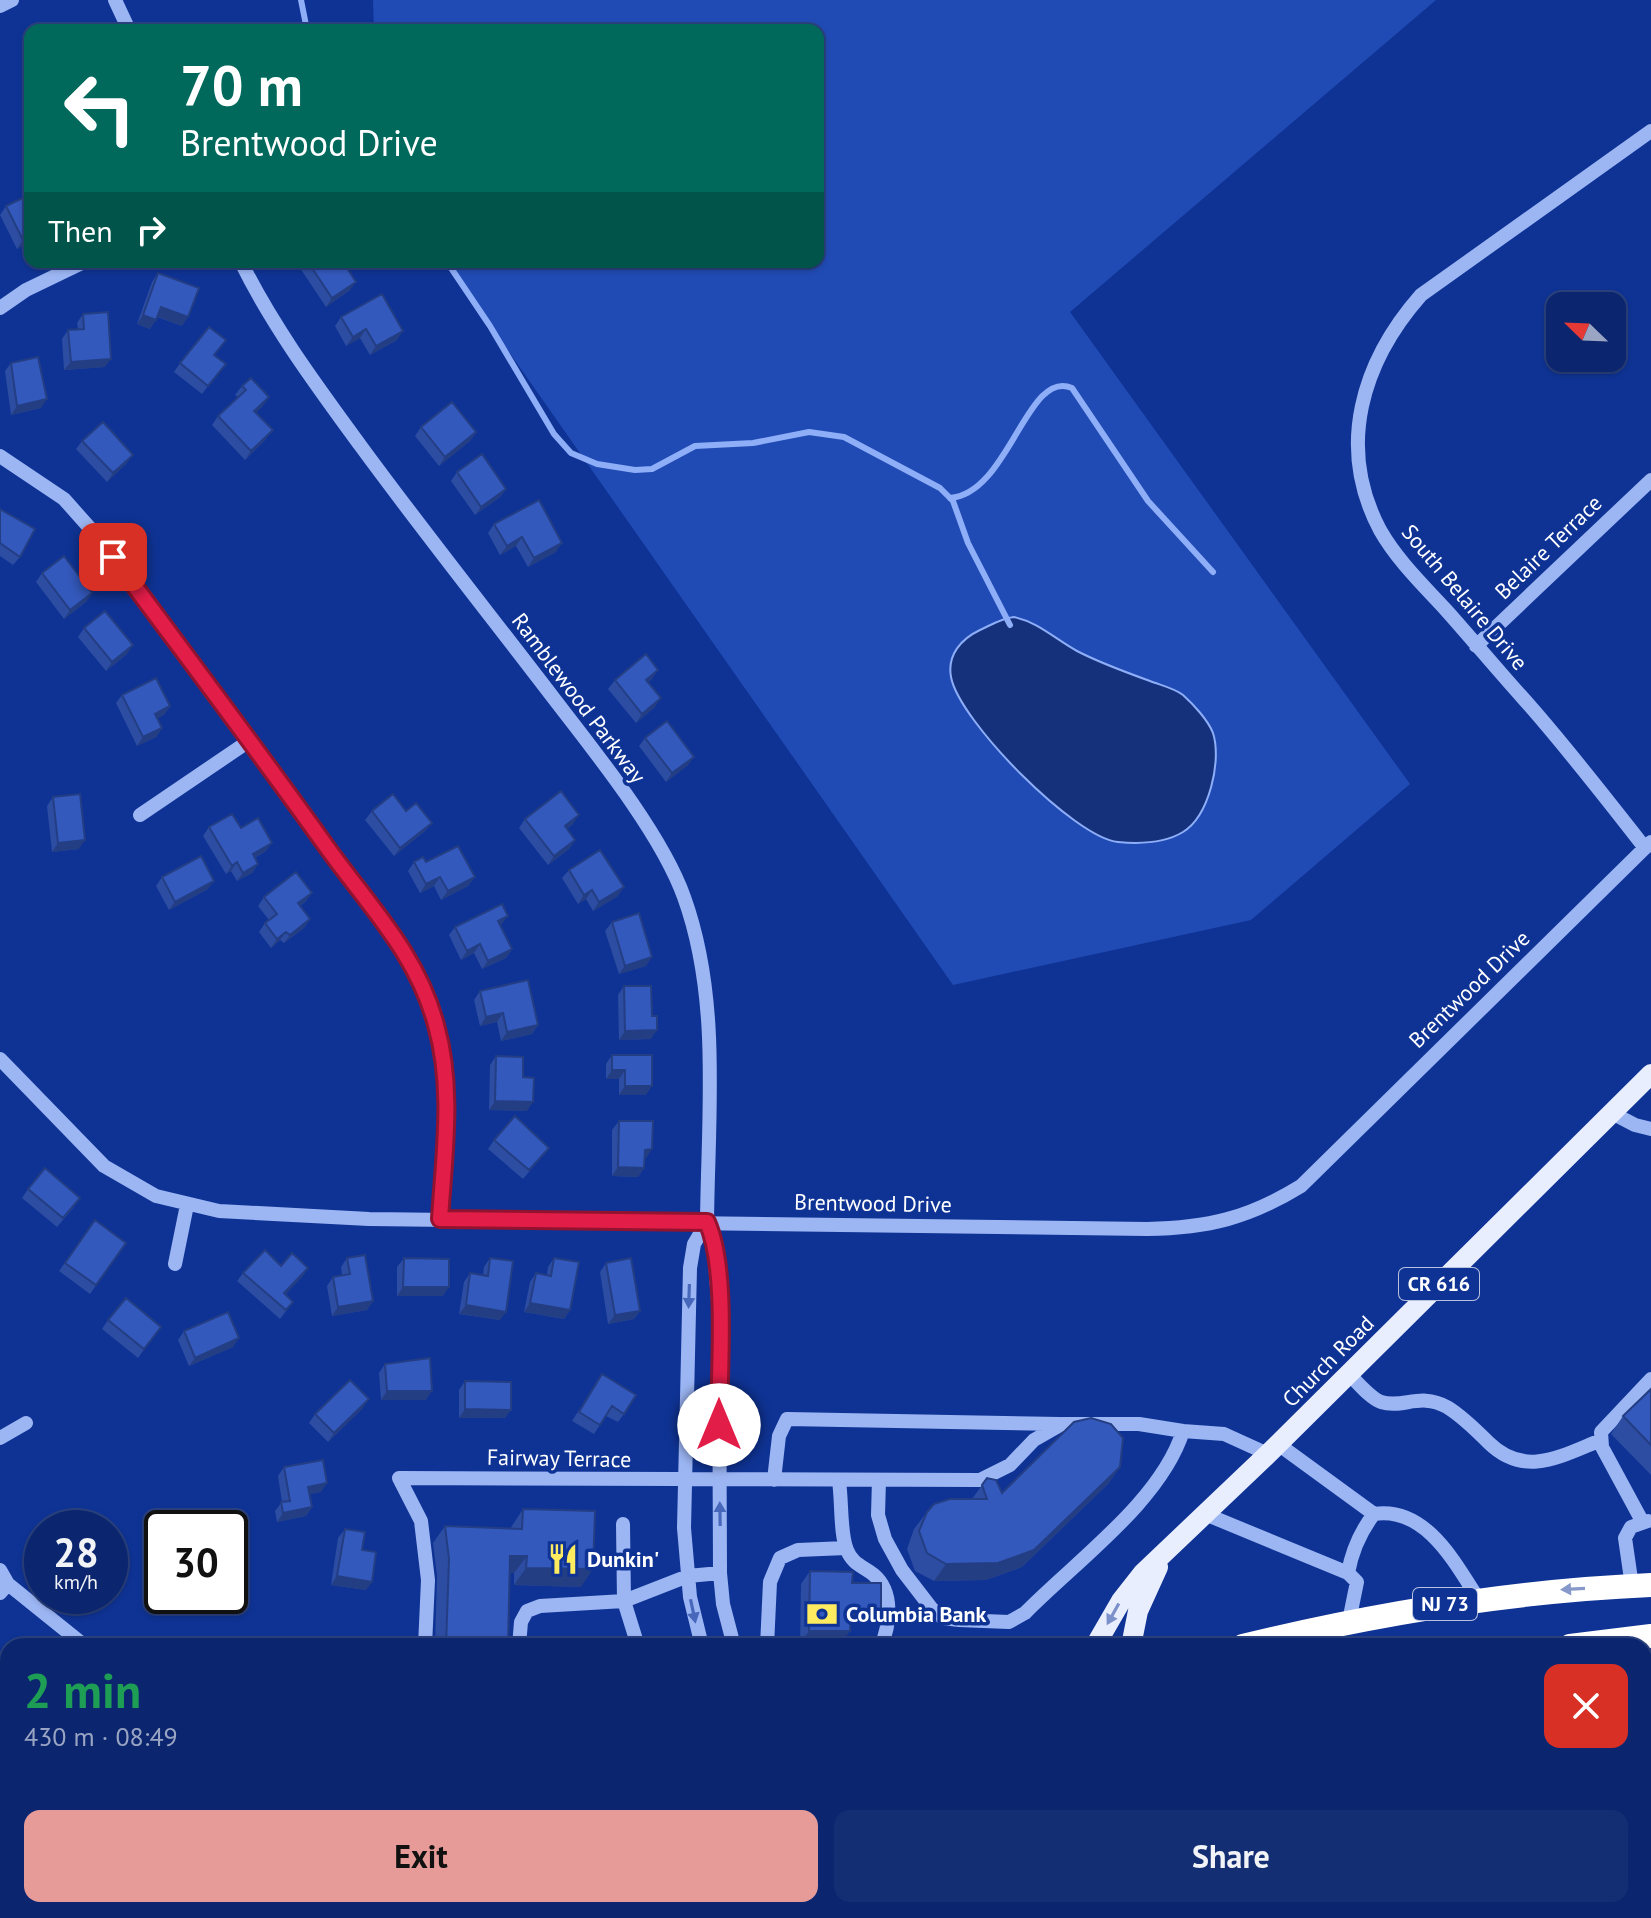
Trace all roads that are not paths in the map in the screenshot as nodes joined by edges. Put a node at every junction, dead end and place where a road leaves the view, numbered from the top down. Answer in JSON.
{"nodes":[{"id":1,"x":12,"y":0,"type":"edge"},
{"id":2,"x":115,"y":0,"type":"edge"},
{"id":3,"x":0,"y":6,"type":"edge"},
{"id":4,"x":126,"y":24,"type":"edge"},
{"id":5,"x":1651,"y":131,"type":"edge"},
{"id":6,"x":72,"y":268,"type":"edge"},
{"id":7,"x":244,"y":268,"type":"edge"},
{"id":8,"x":0,"y":308,"type":"edge"},
{"id":9,"x":0,"y":456,"type":"edge"},
{"id":10,"x":1651,"y":480,"type":"edge"},
{"id":11,"x":1476,"y":646,"type":"junction"},
{"id":12,"x":249,"y":741,"type":"junction"},
{"id":13,"x":140,"y":815,"type":"dead end"},
{"id":14,"x":1648,"y":845,"type":"edge"},
{"id":15,"x":0,"y":1059,"type":"edge"},
{"id":16,"x":1651,"y":1074,"type":"edge"},
{"id":17,"x":1612,"y":1113,"type":"junction"},
{"id":18,"x":1651,"y":1129,"type":"edge"},
{"id":19,"x":187,"y":1205,"type":"junction"},
{"id":20,"x":440,"y":1219,"type":"junction"},
{"id":21,"x":707,"y":1222,"type":"junction"},
{"id":22,"x":175,"y":1264,"type":"dead end"},
{"id":23,"x":1349,"y":1374,"type":"junction"},
{"id":24,"x":1651,"y":1379,"type":"edge"},
{"id":25,"x":26,"y":1423,"type":"dead end"},
{"id":26,"x":1062,"y":1424,"type":"junction"},
{"id":27,"x":1183,"y":1431,"type":"junction"},
{"id":28,"x":0,"y":1438,"type":"edge"},
{"id":29,"x":1601,"y":1440,"type":"junction"},
{"id":30,"x":1273,"y":1449,"type":"junction"},
{"id":31,"x":774,"y":1480,"type":"junction"},
{"id":32,"x":879,"y":1480,"type":"junction"},
{"id":33,"x":684,"y":1481,"type":"junction"},
{"id":34,"x":719,"y":1481,"type":"junction"},
{"id":35,"x":839,"y":1481,"type":"junction"},
{"id":36,"x":1205,"y":1514,"type":"junction"},
{"id":37,"x":1374,"y":1514,"type":"junction"},
{"id":38,"x":1646,"y":1521,"type":"edge"},
{"id":39,"x":623,"y":1524,"type":"dead end"},
{"id":40,"x":1173,"y":1544,"type":"junction"},
{"id":41,"x":846,"y":1548,"type":"junction"},
{"id":42,"x":0,"y":1570,"type":"edge"},
{"id":43,"x":720,"y":1573,"type":"junction"},
{"id":44,"x":1348,"y":1573,"type":"junction"},
{"id":45,"x":688,"y":1576,"type":"junction"},
{"id":46,"x":1642,"y":1585,"type":"edge"},
{"id":47,"x":4,"y":1589,"type":"edge"},
{"id":48,"x":1479,"y":1600,"type":"junction"},
{"id":49,"x":624,"y":1601,"type":"junction"},
{"id":50,"x":1349,"y":1621,"type":"junction"},
{"id":51,"x":75,"y":1638,"type":"edge"},
{"id":52,"x":425,"y":1638,"type":"edge"},
{"id":53,"x":520,"y":1638,"type":"edge"},
{"id":54,"x":636,"y":1638,"type":"edge"},
{"id":55,"x":700,"y":1638,"type":"edge"},
{"id":56,"x":732,"y":1638,"type":"edge"},
{"id":57,"x":767,"y":1638,"type":"edge"},
{"id":58,"x":884,"y":1638,"type":"edge"},
{"id":59,"x":1100,"y":1638,"type":"edge"},
{"id":60,"x":1133,"y":1638,"type":"edge"},
{"id":61,"x":1277,"y":1638,"type":"edge"}],
"edges":[{"from":1,"to":3,"type":"street"},
{"from":2,"to":4,"type":"street"},
{"from":5,"to":11,"type":"street","name":"South Belaire Drive"},
{"from":6,"to":8,"type":"street"},
{"from":7,"to":21,"type":"street","name":"Ramblewood Parkway"},
{"from":9,"to":12,"type":"street"},
{"from":10,"to":11,"type":"street","name":"Belaire Terrace"},
{"from":11,"to":14,"type":"street","name":"South Belaire Drive"},
{"from":12,"to":13,"type":"street"},
{"from":12,"to":20,"type":"street"},
{"from":14,"to":21,"type":"street","name":"Brentwood Drive"},
{"from":15,"to":19,"type":"street","name":"Brentwood Drive"},
{"from":16,"to":17,"type":"main road","name":"Church Road","number":"CR 616"},
{"from":17,"to":18,"type":"street"},
{"from":17,"to":23,"type":"main road","name":"Church Road","number":"CR 616"},
{"from":19,"to":20,"type":"street","name":"Brentwood Drive"},
{"from":19,"to":22,"type":"street"},
{"from":20,"to":21,"type":"street","name":"Brentwood Drive"},
{"from":21,"to":33,"type":"street","name":"Ramblewood Parkway","one_way":true},
{"from":21,"to":34,"type":"street","name":"Ramblewood Parkway"},
{"from":23,"to":29,"type":"street"},
{"from":23,"to":30,"type":"main road","name":"Church Road","number":"CR 616"},
{"from":24,"to":29,"type":"street"},
{"from":25,"to":28,"type":"street"},
{"from":26,"to":27,"type":"street"},
{"from":26,"to":31,"type":"street"},
{"from":26,"to":32,"type":"street","name":"Fairway Terrace"},
{"from":27,"to":30,"type":"street"},
{"from":27,"to":32,"type":"street"},
{"from":29,"to":38,"type":"street"},
{"from":30,"to":36,"type":"main road","name":"Church Road","number":"CR 616"},
{"from":30,"to":37,"type":"street"},
{"from":31,"to":34,"type":"street","name":"Fairway Terrace"},
{"from":31,"to":35,"type":"street","name":"Fairway Terrace"},
{"from":32,"to":35,"type":"street","name":"Fairway Terrace"},
{"from":33,"to":34,"type":"street","name":"Fairway Terrace"},
{"from":33,"to":45,"type":"street","name":"Ramblewood Parkway"},
{"from":33,"to":52,"type":"street","name":"Fairway Terrace"},
{"from":43,"to":34,"type":"street","name":"Ramblewood Parkway","one_way":true},
{"from":35,"to":41,"type":"street"},
{"from":36,"to":40,"type":"main road","name":"Church Road","number":"CR 616"},
{"from":36,"to":44,"type":"street"},
{"from":37,"to":44,"type":"street"},
{"from":37,"to":48,"type":"street"},
{"from":38,"to":46,"type":"street"},
{"from":39,"to":49,"type":"street"},
{"from":40,"to":59,"type":"main road","name":"Church Road","number":"CR 616","one_way":true},
{"from":40,"to":60,"type":"main road","name":"Church Road","number":"CR 616"},
{"from":41,"to":57,"type":"street"},
{"from":41,"to":58,"type":"street"},
{"from":42,"to":47,"type":"street"},
{"from":43,"to":45,"type":"street"},
{"from":43,"to":56,"type":"street","name":"Ramblewood Parkway"},
{"from":44,"to":50,"type":"street"},
{"from":45,"to":49,"type":"street"},
{"from":45,"to":55,"type":"street","name":"Ramblewood Parkway","one_way":true},
{"from":46,"to":48,"type":"highway","number":"NJ 73","one_way":true},
{"from":47,"to":51,"type":"street"},
{"from":48,"to":50,"type":"highway","number":"NJ 73"},
{"from":49,"to":53,"type":"street"},
{"from":49,"to":54,"type":"street"},
{"from":50,"to":61,"type":"highway","number":"NJ 73"}]}
